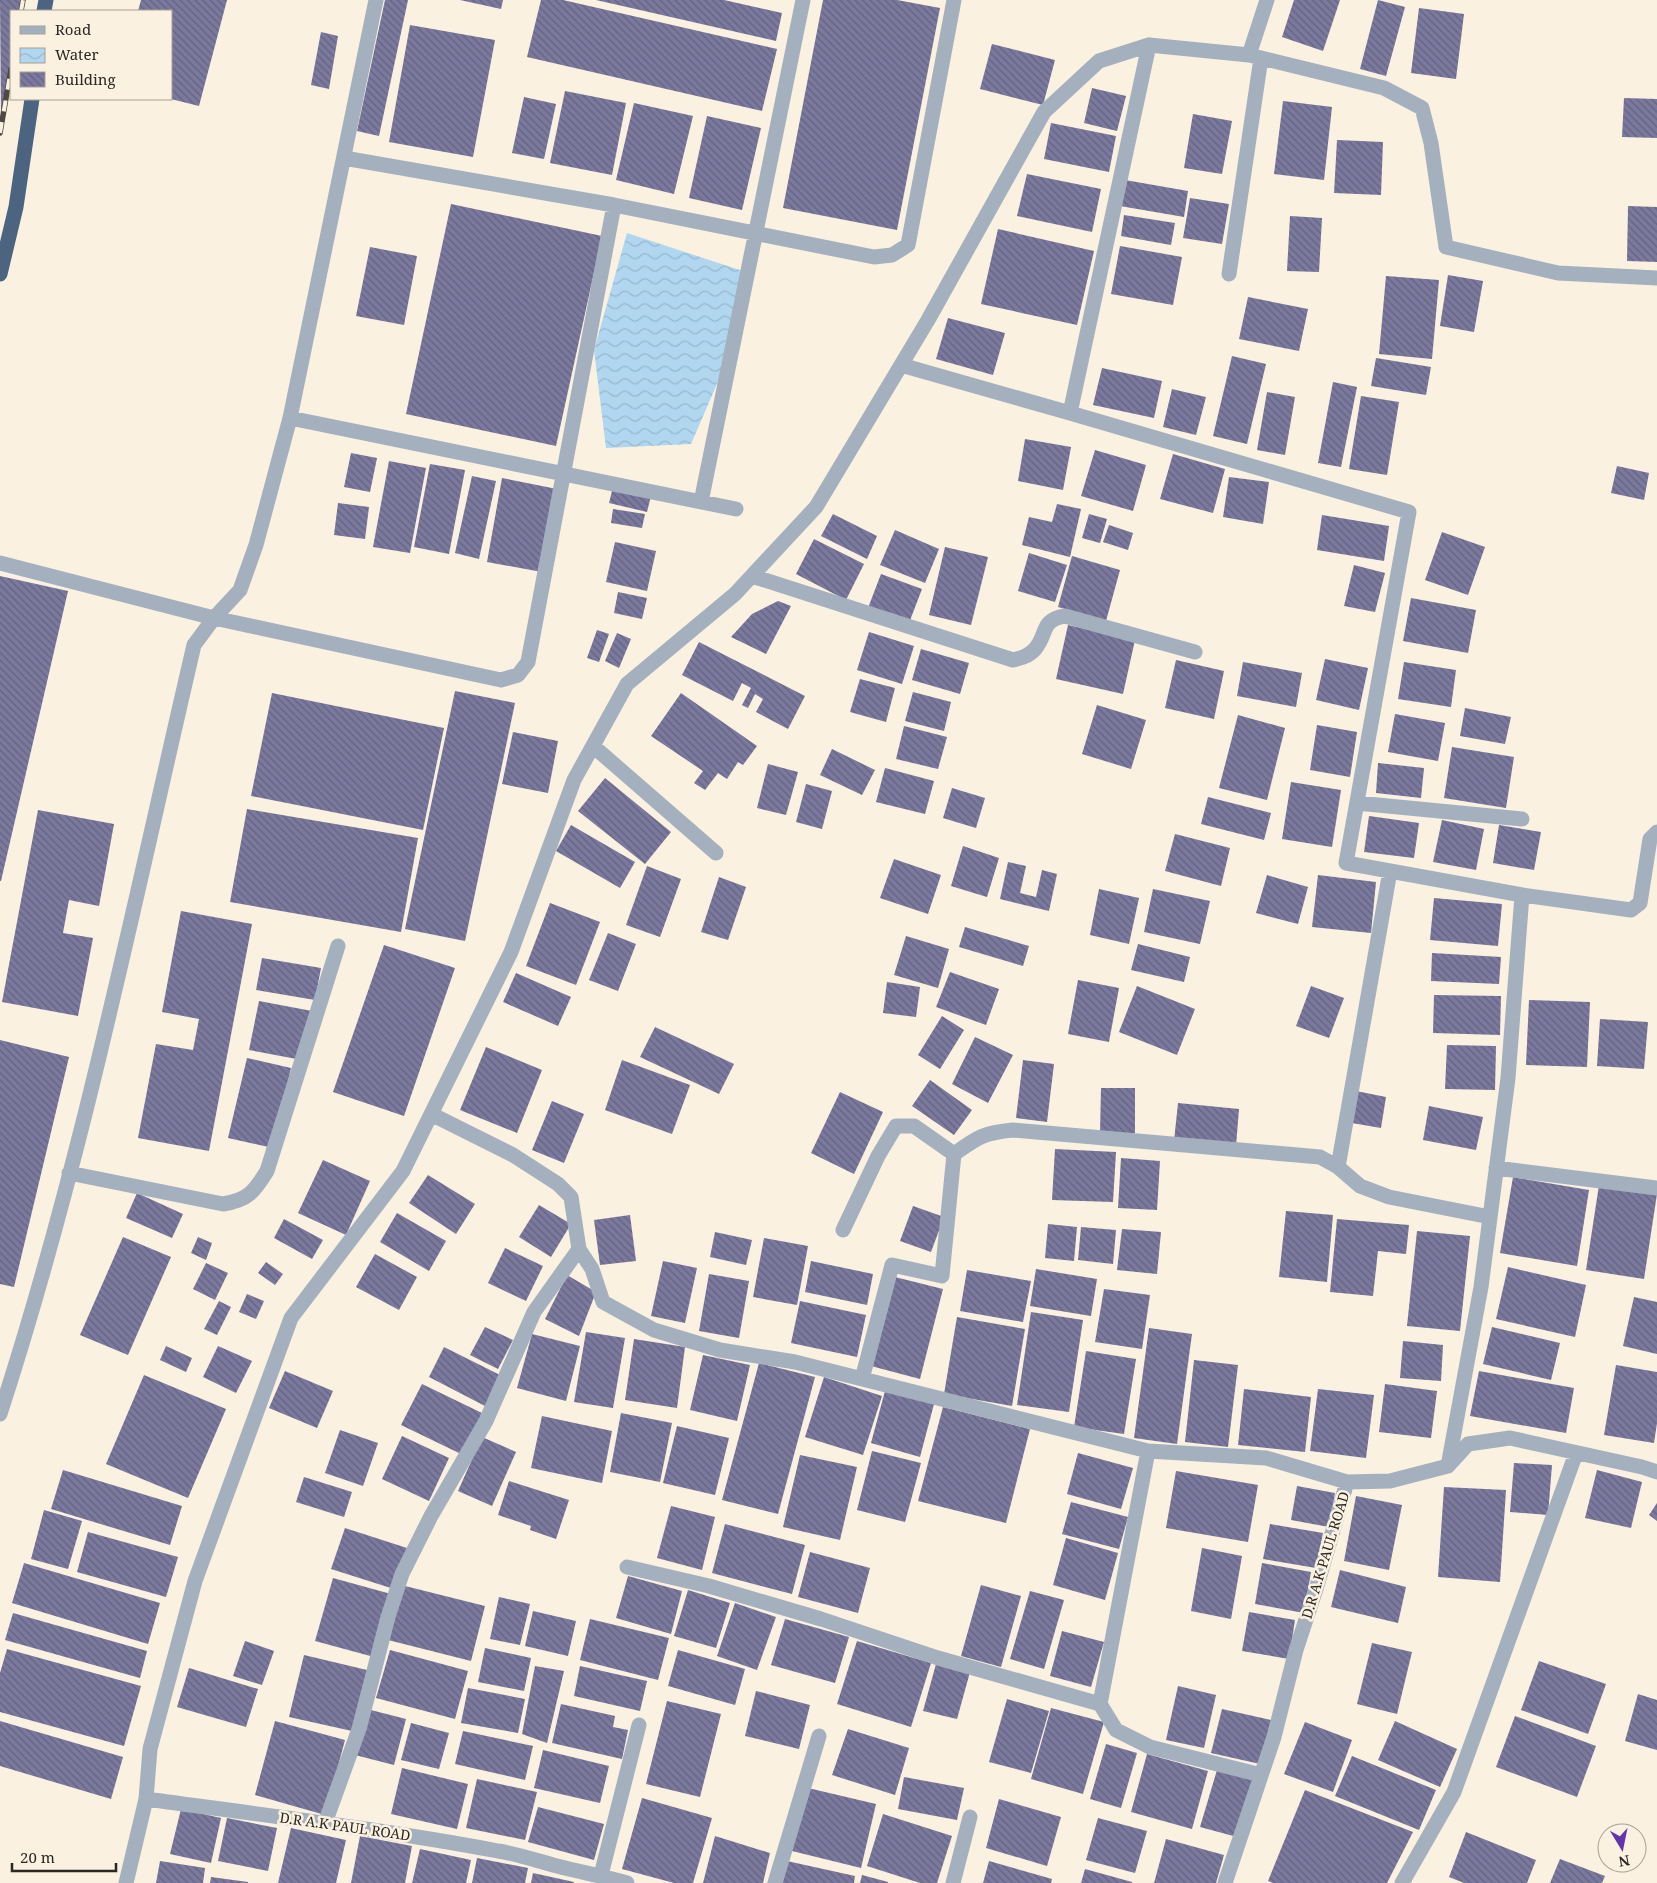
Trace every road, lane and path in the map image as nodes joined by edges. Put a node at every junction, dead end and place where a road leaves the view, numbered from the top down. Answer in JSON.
{"nodes":[{"id":1,"x":376,"y":0,"type":"edge"},
{"id":2,"x":804,"y":0,"type":"edge"},
{"id":3,"x":954,"y":0,"type":"edge"},
{"id":4,"x":1267,"y":0,"type":"edge"},
{"id":5,"x":1149,"y":45,"type":"junction"},
{"id":6,"x":1255,"y":57,"type":"junction"},
{"id":7,"x":32,"y":100,"type":"edge"},
{"id":8,"x":344,"y":158,"type":"junction"},
{"id":9,"x":614,"y":205,"type":"junction"},
{"id":10,"x":756,"y":234,"type":"junction"},
{"id":11,"x":0,"y":274,"type":"edge"},
{"id":12,"x":1228,"y":274,"type":"dead end"},
{"id":13,"x":1657,"y":278,"type":"edge"},
{"id":14,"x":901,"y":366,"type":"junction"},
{"id":15,"x":1070,"y":413,"type":"junction"},
{"id":16,"x":290,"y":418,"type":"junction"},
{"id":17,"x":564,"y":474,"type":"junction"},
{"id":18,"x":701,"y":502,"type":"junction"},
{"id":19,"x":736,"y":509,"type":"dead end"},
{"id":20,"x":0,"y":563,"type":"edge"},
{"id":21,"x":752,"y":576,"type":"junction"},
{"id":22,"x":214,"y":618,"type":"junction"},
{"id":23,"x":1195,"y":652,"type":"dead end"},
{"id":24,"x":593,"y":746,"type":"junction"},
{"id":25,"x":1357,"y":803,"type":"junction"},
{"id":26,"x":1522,"y":819,"type":"dead end"},
{"id":27,"x":1657,"y":832,"type":"edge"},
{"id":28,"x":716,"y":853,"type":"dead end"},
{"id":29,"x":1390,"y":871,"type":"junction"},
{"id":30,"x":1522,"y":895,"type":"junction"},
{"id":31,"x":338,"y":946,"type":"dead end"},
{"id":32,"x":431,"y":1114,"type":"junction"},
{"id":33,"x":954,"y":1154,"type":"junction"},
{"id":34,"x":1338,"y":1167,"type":"junction"},
{"id":35,"x":1496,"y":1168,"type":"junction"},
{"id":36,"x":69,"y":1173,"type":"junction"},
{"id":37,"x":1657,"y":1188,"type":"edge"},
{"id":38,"x":1490,"y":1217,"type":"junction"},
{"id":39,"x":842,"y":1230,"type":"dead end"},
{"id":40,"x":579,"y":1249,"type":"junction"},
{"id":41,"x":862,"y":1379,"type":"junction"},
{"id":42,"x":0,"y":1414,"type":"edge"},
{"id":43,"x":1148,"y":1452,"type":"junction"},
{"id":44,"x":1576,"y":1453,"type":"junction"},
{"id":45,"x":1448,"y":1466,"type":"junction"},
{"id":46,"x":1657,"y":1472,"type":"edge"},
{"id":47,"x":1347,"y":1482,"type":"junction"},
{"id":48,"x":627,"y":1567,"type":"dead end"},
{"id":49,"x":1100,"y":1704,"type":"junction"},
{"id":50,"x":639,"y":1725,"type":"dead end"},
{"id":51,"x":818,"y":1736,"type":"dead end"},
{"id":52,"x":1261,"y":1776,"type":"junction"},
{"id":53,"x":146,"y":1799,"type":"junction"},
{"id":54,"x":970,"y":1817,"type":"dead end"},
{"id":55,"x":325,"y":1823,"type":"junction"},
{"id":56,"x":601,"y":1875,"type":"junction"},
{"id":57,"x":126,"y":1883,"type":"edge"},
{"id":58,"x":627,"y":1883,"type":"edge"},
{"id":59,"x":775,"y":1883,"type":"edge"},
{"id":60,"x":953,"y":1883,"type":"edge"},
{"id":61,"x":1225,"y":1883,"type":"edge"},
{"id":62,"x":1402,"y":1883,"type":"edge"}],
"edges":[{"from":1,"to":8,"type":"street"},
{"from":2,"to":10,"type":"street"},
{"from":3,"to":10,"type":"street"},
{"from":4,"to":6,"type":"street"},
{"from":5,"to":6,"type":"street"},
{"from":5,"to":14,"type":"street"},
{"from":5,"to":15,"type":"street"},
{"from":6,"to":12,"type":"street"},
{"from":6,"to":13,"type":"street"},
{"from":7,"to":11,"type":"highway"},
{"from":8,"to":9,"type":"street"},
{"from":8,"to":16,"type":"street"},
{"from":9,"to":10,"type":"street"},
{"from":9,"to":17,"type":"street"},
{"from":10,"to":18,"type":"street"},
{"from":14,"to":15,"type":"street"},
{"from":14,"to":21,"type":"street"},
{"from":15,"to":25,"type":"street"},
{"from":16,"to":17,"type":"street"},
{"from":16,"to":22,"type":"street"},
{"from":17,"to":18,"type":"street"},
{"from":17,"to":22,"type":"street"},
{"from":18,"to":19,"type":"street"},
{"from":20,"to":22,"type":"street"},
{"from":21,"to":23,"type":"street"},
{"from":21,"to":24,"type":"street"},
{"from":22,"to":36,"type":"street"},
{"from":24,"to":28,"type":"street"},
{"from":24,"to":32,"type":"street"},
{"from":25,"to":26,"type":"street"},
{"from":25,"to":29,"type":"street"},
{"from":27,"to":30,"type":"street"},
{"from":29,"to":30,"type":"street"},
{"from":29,"to":34,"type":"street"},
{"from":30,"to":35,"type":"street"},
{"from":31,"to":36,"type":"street"},
{"from":32,"to":40,"type":"street"},
{"from":32,"to":53,"type":"street"},
{"from":33,"to":34,"type":"street"},
{"from":33,"to":39,"type":"street"},
{"from":33,"to":41,"type":"street"},
{"from":34,"to":38,"type":"street"},
{"from":35,"to":37,"type":"street"},
{"from":35,"to":38,"type":"street"},
{"from":36,"to":42,"type":"street"},
{"from":38,"to":45,"type":"street"},
{"from":40,"to":41,"type":"street"},
{"from":40,"to":55,"type":"street"},
{"from":41,"to":43,"type":"street"},
{"from":43,"to":47,"type":"street"},
{"from":43,"to":49,"type":"street"},
{"from":44,"to":45,"type":"street"},
{"from":44,"to":46,"type":"street"},
{"from":44,"to":62,"type":"street"},
{"from":45,"to":47,"type":"street","name":"D.R A.K PAUL ROAD"},
{"from":47,"to":52,"type":"street","name":"D.R A.K PAUL ROAD"},
{"from":48,"to":49,"type":"street"},
{"from":49,"to":52,"type":"street"},
{"from":50,"to":56,"type":"street"},
{"from":51,"to":59,"type":"street"},
{"from":52,"to":61,"type":"street","name":"D.R A.K PAUL ROAD"},
{"from":53,"to":55,"type":"street","name":"D.R A.K PAUL ROAD"},
{"from":53,"to":57,"type":"street"},
{"from":54,"to":60,"type":"street"},
{"from":55,"to":56,"type":"street","name":"D.R A.K PAUL ROAD"},
{"from":56,"to":58,"type":"street","name":"D.R A.K PAUL ROAD"}]}
